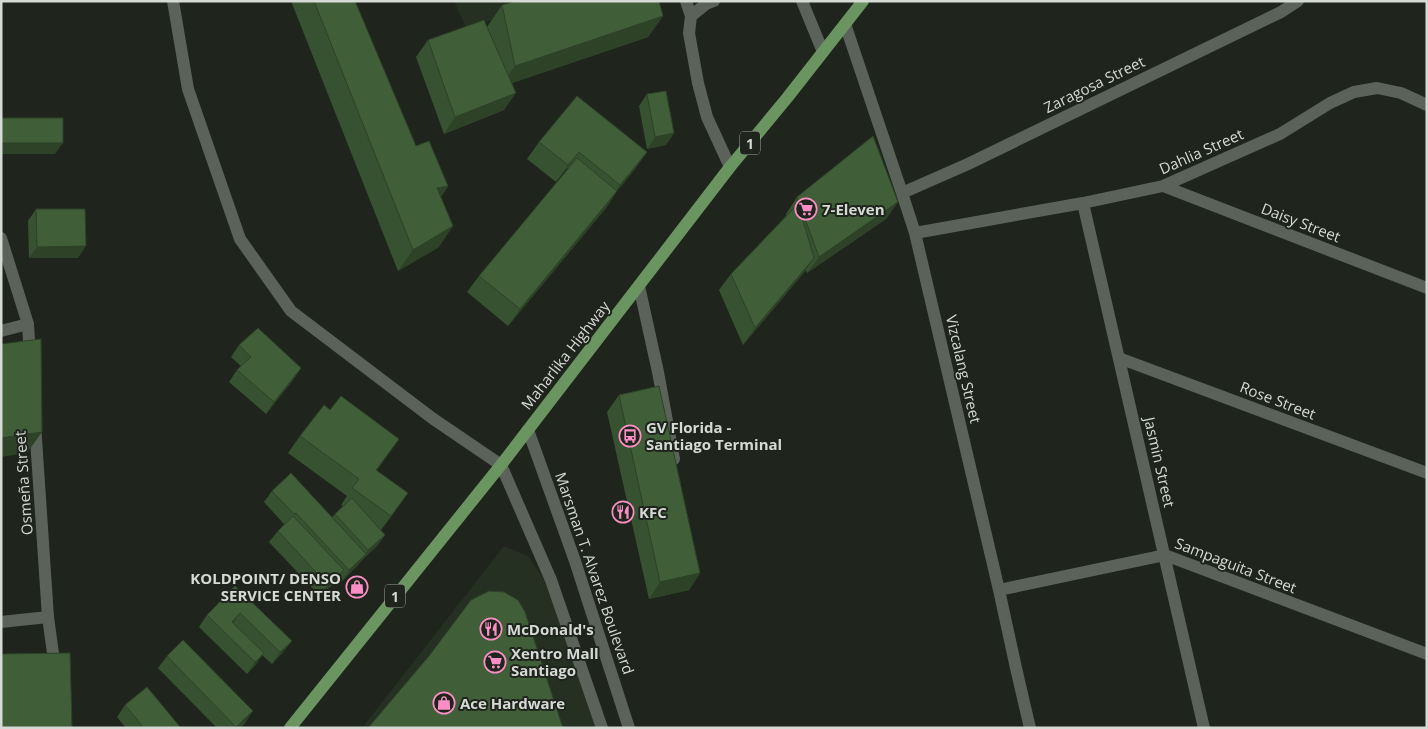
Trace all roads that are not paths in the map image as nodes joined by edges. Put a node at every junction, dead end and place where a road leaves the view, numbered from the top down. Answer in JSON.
{"nodes":[{"id":1,"x":173,"y":1,"type":"edge"},
{"id":2,"x":686,"y":1,"type":"edge"},
{"id":3,"x":714,"y":1,"type":"edge"},
{"id":4,"x":802,"y":1,"type":"edge"},
{"id":5,"x":863,"y":1,"type":"edge"},
{"id":6,"x":1298,"y":1,"type":"edge"},
{"id":7,"x":691,"y":16,"type":"junction"},
{"id":8,"x":845,"y":24,"type":"junction"},
{"id":9,"x":823,"y":52,"type":"junction"},
{"id":10,"x":1427,"y":105,"type":"edge"},
{"id":11,"x":730,"y":167,"type":"junction"},
{"id":12,"x":1163,"y":186,"type":"junction"},
{"id":13,"x":902,"y":193,"type":"junction"},
{"id":14,"x":1083,"y":203,"type":"junction"},
{"id":15,"x":915,"y":233,"type":"junction"},
{"id":16,"x":1,"y":238,"type":"edge"},
{"id":17,"x":639,"y":286,"type":"junction"},
{"id":18,"x":1427,"y":288,"type":"edge"},
{"id":19,"x":28,"y":324,"type":"junction"},
{"id":20,"x":1,"y":331,"type":"edge"},
{"id":21,"x":1119,"y":358,"type":"junction"},
{"id":22,"x":31,"y":373,"type":"edge"},
{"id":23,"x":34,"y":412,"type":"edge"},
{"id":24,"x":528,"y":430,"type":"junction"},
{"id":25,"x":501,"y":466,"type":"junction"},
{"id":26,"x":676,"y":469,"type":"edge"},
{"id":27,"x":1427,"y":473,"type":"edge"},
{"id":28,"x":1165,"y":555,"type":"junction"},
{"id":29,"x":1000,"y":590,"type":"junction"},
{"id":30,"x":48,"y":617,"type":"junction"},
{"id":31,"x":1,"y":622,"type":"edge"},
{"id":32,"x":1427,"y":654,"type":"edge"},
{"id":33,"x":57,"y":682,"type":"edge"},
{"id":34,"x":290,"y":728,"type":"edge"},
{"id":35,"x":602,"y":728,"type":"edge"},
{"id":36,"x":629,"y":728,"type":"edge"},
{"id":37,"x":1030,"y":728,"type":"edge"},
{"id":38,"x":1204,"y":728,"type":"edge"}],
"edges":[{"from":1,"to":25,"type":"street"},
{"from":2,"to":7,"type":"street"},
{"from":3,"to":7,"type":"street"},
{"from":4,"to":9,"type":"street"},
{"from":5,"to":8,"type":"main road","name":"Maharlika Highway","number":"1"},
{"from":6,"to":13,"type":"street","name":"Zaragosa Street"},
{"from":7,"to":11,"type":"street"},
{"from":8,"to":9,"type":"main road","name":"Maharlika Highway","number":"1"},
{"from":8,"to":13,"type":"street","name":"Vizcalang Street"},
{"from":9,"to":11,"type":"main road","name":"Maharlika Highway","number":"1"},
{"from":10,"to":12,"type":"street","name":"Dahlia Street"},
{"from":11,"to":17,"type":"main road","name":"Maharlika Highway","number":"1"},
{"from":12,"to":14,"type":"street","name":"Dahlia Street"},
{"from":12,"to":18,"type":"street","name":"Daisy Street"},
{"from":13,"to":15,"type":"street","name":"Vizcalang Street"},
{"from":14,"to":15,"type":"street","name":"Dahlia Street"},
{"from":14,"to":21,"type":"street","name":"Jasmin Street"},
{"from":15,"to":29,"type":"street","name":"Vizcalang Street"},
{"from":16,"to":19,"type":"street"},
{"from":17,"to":24,"type":"main road","name":"Maharlika Highway","number":"1"},
{"from":17,"to":26,"type":"street"},
{"from":19,"to":20,"type":"street"},
{"from":19,"to":22,"type":"street"},
{"from":21,"to":27,"type":"street","name":"Rose Street"},
{"from":21,"to":28,"type":"street","name":"Jasmin Street"},
{"from":23,"to":30,"type":"street","name":"Osmeña Street"},
{"from":24,"to":25,"type":"main road","name":"Maharlika Highway","number":"1"},
{"from":24,"to":36,"type":"street","name":"Marsman T. Alvarez Boulevard"},
{"from":25,"to":34,"type":"main road","name":"Maharlika Highway","number":"1"},
{"from":25,"to":35,"type":"street"},
{"from":28,"to":29,"type":"street","name":"Sampaguita Street"},
{"from":28,"to":32,"type":"street","name":"Sampaguita Street"},
{"from":28,"to":38,"type":"street","name":"Jasmin Street"},
{"from":29,"to":37,"type":"street","name":"Vizcalang Street"},
{"from":30,"to":31,"type":"street"},
{"from":30,"to":33,"type":"street","name":"Osmeña Street"}]}
